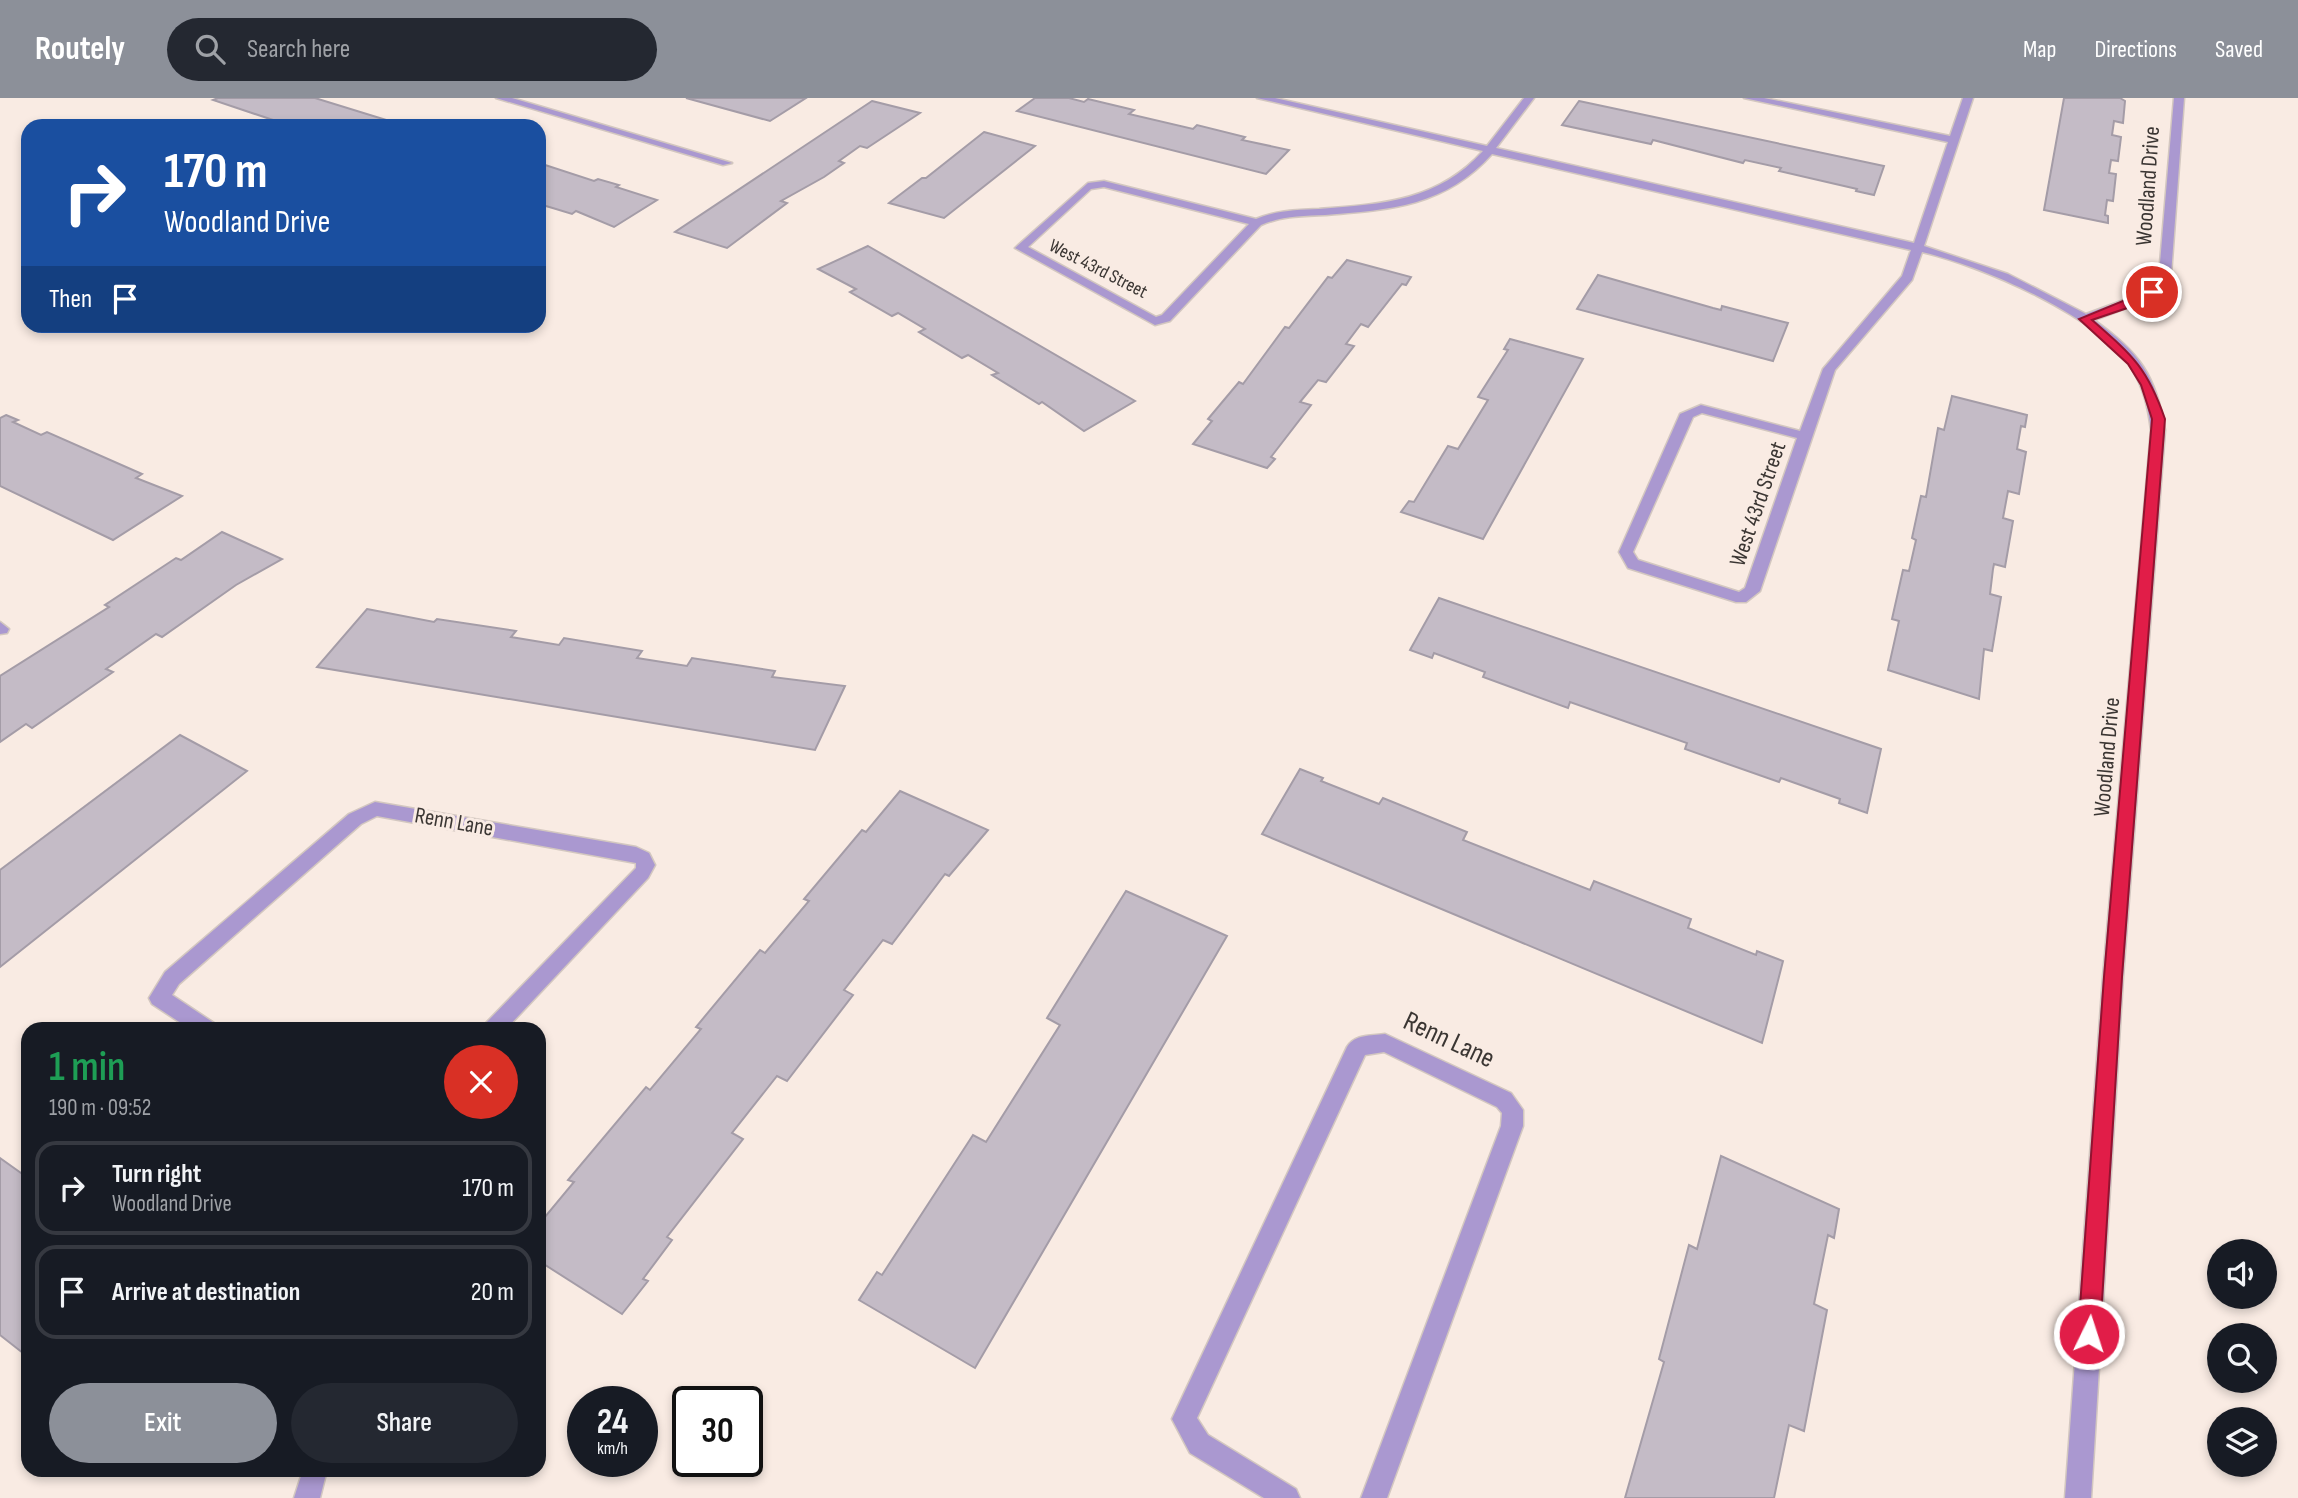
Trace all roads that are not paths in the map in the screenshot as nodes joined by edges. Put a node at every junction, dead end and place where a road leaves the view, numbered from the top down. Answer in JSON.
{"nodes":[{"id":1,"x":1262,"y":98,"type":"edge"},
{"id":2,"x":1529,"y":98,"type":"edge"},
{"id":3,"x":1749,"y":98,"type":"edge"},
{"id":4,"x":1968,"y":98,"type":"edge"},
{"id":5,"x":2179,"y":98,"type":"edge"},
{"id":6,"x":510,"y":99,"type":"edge"},
{"id":7,"x":1956,"y":141,"type":"junction"},
{"id":8,"x":1489,"y":150,"type":"junction"},
{"id":9,"x":727,"y":163,"type":"dead end"},
{"id":10,"x":1257,"y":223,"type":"junction"},
{"id":11,"x":1918,"y":247,"type":"junction"},
{"id":12,"x":2084,"y":319,"type":"junction"},
{"id":13,"x":1805,"y":436,"type":"junction"},
{"id":14,"x":196,"y":1022,"type":"edge"},
{"id":15,"x":500,"y":1022,"type":"edge"},
{"id":16,"x":313,"y":1477,"type":"edge"},
{"id":17,"x":307,"y":1498,"type":"edge"},
{"id":18,"x":1287,"y":1498,"type":"edge"},
{"id":19,"x":1374,"y":1498,"type":"edge"},
{"id":20,"x":2078,"y":1498,"type":"edge"}],
"edges":[{"from":1,"to":8,"type":"street"},
{"from":2,"to":8,"type":"street","name":"West 43rd Street"},
{"from":3,"to":7,"type":"street"},
{"from":4,"to":7,"type":"street"},
{"from":5,"to":12,"type":"street","name":"Woodland Drive"},
{"from":6,"to":9,"type":"street"},
{"from":7,"to":11,"type":"street","name":"West 43rd Street"},
{"from":8,"to":10,"type":"street","name":"West 43rd Street"},
{"from":8,"to":11,"type":"street"},
{"from":10,"to":10,"type":"street","name":"West 43rd Street"},
{"from":11,"to":12,"type":"street"},
{"from":11,"to":13,"type":"street","name":"West 43rd Street"},
{"from":12,"to":20,"type":"street","name":"Woodland Drive"},
{"from":13,"to":13,"type":"street","name":"West 43rd Street"},
{"from":14,"to":15,"type":"street","name":"Renn Lane"},
{"from":16,"to":17,"type":"street"},
{"from":18,"to":19,"type":"street","name":"Renn Lane"}]}
